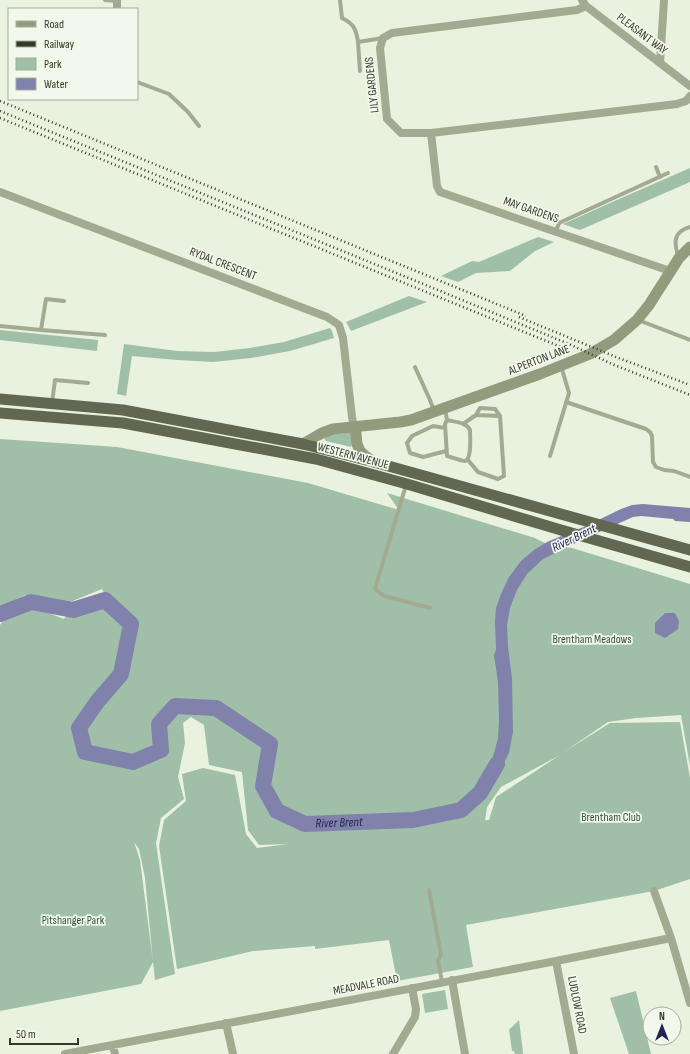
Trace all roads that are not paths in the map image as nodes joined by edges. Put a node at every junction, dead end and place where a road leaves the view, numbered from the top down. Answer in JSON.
{"nodes":[{"id":1,"x":105,"y":0,"type":"edge"},
{"id":2,"x":340,"y":0,"type":"edge"},
{"id":3,"x":664,"y":0,"type":"edge"},
{"id":4,"x":117,"y":3,"type":"edge"},
{"id":5,"x":584,"y":3,"type":"edge"},
{"id":6,"x":384,"y":38,"type":"junction"},
{"id":7,"x":358,"y":42,"type":"junction"},
{"id":8,"x":660,"y":63,"type":"junction"},
{"id":9,"x":360,"y":70,"type":"dead end"},
{"id":10,"x":138,"y":82,"type":"edge"},
{"id":11,"x":690,"y":86,"type":"edge"},
{"id":12,"x":690,"y":96,"type":"edge"},
{"id":13,"x":199,"y":126,"type":"dead end"},
{"id":14,"x":431,"y":133,"type":"junction"},
{"id":15,"x":656,"y":167,"type":"dead end"},
{"id":16,"x":668,"y":173,"type":"dead end"},
{"id":17,"x":660,"y":177,"type":"junction"},
{"id":18,"x":0,"y":192,"type":"edge"},
{"id":19,"x":690,"y":227,"type":"edge"},
{"id":20,"x":556,"y":231,"type":"junction"},
{"id":21,"x":690,"y":247,"type":"edge"},
{"id":22,"x":679,"y":258,"type":"junction"},
{"id":23,"x":670,"y":271,"type":"junction"},
{"id":24,"x":64,"y":301,"type":"dead end"},
{"id":25,"x":637,"y":320,"type":"junction"},
{"id":26,"x":0,"y":326,"type":"edge"},
{"id":27,"x":41,"y":330,"type":"junction"},
{"id":28,"x":105,"y":335,"type":"dead end"},
{"id":29,"x":690,"y":340,"type":"edge"},
{"id":30,"x":561,"y":365,"type":"junction"},
{"id":31,"x":415,"y":367,"type":"dead end"},
{"id":32,"x":88,"y":383,"type":"dead end"},
{"id":33,"x":0,"y":399,"type":"edge"},
{"id":34,"x":566,"y":402,"type":"junction"},
{"id":35,"x":52,"y":404,"type":"junction"},
{"id":36,"x":440,"y":410,"type":"junction"},
{"id":37,"x":0,"y":413,"type":"edge"},
{"id":38,"x":447,"y":420,"type":"junction"},
{"id":39,"x":463,"y":424,"type":"junction"},
{"id":40,"x":354,"y":427,"type":"junction"},
{"id":41,"x":445,"y":428,"type":"junction"},
{"id":42,"x":303,"y":444,"type":"junction"},
{"id":43,"x":446,"y":451,"type":"junction"},
{"id":44,"x":550,"y":456,"type":"dead end"},
{"id":45,"x":468,"y":460,"type":"junction"},
{"id":46,"x":374,"y":462,"type":"junction"},
{"id":47,"x":690,"y":477,"type":"edge"},
{"id":48,"x":407,"y":484,"type":"junction"},
{"id":49,"x":690,"y":550,"type":"edge"},
{"id":50,"x":690,"y":567,"type":"edge"},
{"id":51,"x":430,"y":608,"type":"dead end"},
{"id":52,"x":429,"y":890,"type":"dead end"},
{"id":53,"x":654,"y":891,"type":"dead end"},
{"id":54,"x":671,"y":938,"type":"junction"},
{"id":55,"x":556,"y":961,"type":"junction"},
{"id":56,"x":452,"y":980,"type":"junction"},
{"id":57,"x":442,"y":982,"type":"junction"},
{"id":58,"x":412,"y":988,"type":"junction"},
{"id":59,"x":690,"y":1004,"type":"edge"},
{"id":60,"x":226,"y":1023,"type":"junction"},
{"id":61,"x":113,"y":1045,"type":"junction"},
{"id":62,"x":64,"y":1054,"type":"edge"},
{"id":63,"x":115,"y":1054,"type":"edge"},
{"id":64,"x":233,"y":1054,"type":"edge"},
{"id":65,"x":393,"y":1054,"type":"edge"},
{"id":66,"x":465,"y":1054,"type":"edge"},
{"id":67,"x":574,"y":1054,"type":"edge"}],
"edges":[{"from":1,"to":4,"type":"lane"},
{"from":2,"to":7,"type":"lane"},
{"from":3,"to":8,"type":"street"},
{"from":5,"to":6,"type":"street"},
{"from":5,"to":8,"type":"street","name":"PLEASANT WAY"},
{"from":6,"to":7,"type":"lane"},
{"from":6,"to":14,"type":"street","name":"LILY GARDENS"},
{"from":7,"to":9,"type":"lane"},
{"from":8,"to":11,"type":"street","name":"PLEASANT WAY"},
{"from":10,"to":13,"type":"lane"},
{"from":12,"to":14,"type":"street","name":"LILY GARDENS"},
{"from":14,"to":20,"type":"street","name":"MAY GARDENS"},
{"from":15,"to":17,"type":"lane"},
{"from":16,"to":17,"type":"lane"},
{"from":17,"to":20,"type":"lane"},
{"from":18,"to":40,"type":"street","name":"RYDAL CRESCENT"},
{"from":19,"to":22,"type":"lane"},
{"from":20,"to":23,"type":"street","name":"MAY GARDENS"},
{"from":21,"to":22,"type":"main road","name":"ALPERTON LANE"},
{"from":22,"to":23,"type":"main road","name":"ALPERTON LANE"},
{"from":23,"to":25,"type":"main road","name":"ALPERTON LANE"},
{"from":24,"to":27,"type":"lane"},
{"from":25,"to":29,"type":"lane"},
{"from":25,"to":30,"type":"main road","name":"ALPERTON LANE"},
{"from":26,"to":27,"type":"lane"},
{"from":27,"to":28,"type":"lane"},
{"from":30,"to":34,"type":"lane"},
{"from":30,"to":36,"type":"main road","name":"ALPERTON LANE"},
{"from":31,"to":36,"type":"lane"},
{"from":32,"to":35,"type":"lane"},
{"from":33,"to":35,"type":"highway","name":"WESTERN AVENUE"},
{"from":34,"to":44,"type":"lane"},
{"from":34,"to":47,"type":"lane"},
{"from":35,"to":42,"type":"highway","name":"WESTERN AVENUE"},
{"from":36,"to":38,"type":"lane"},
{"from":36,"to":40,"type":"main road","name":"ALPERTON LANE"},
{"from":37,"to":48,"type":"highway","name":"WESTERN AVENUE"},
{"from":38,"to":39,"type":"lane"},
{"from":38,"to":41,"type":"lane"},
{"from":39,"to":45,"type":"lane"},
{"from":39,"to":45,"type":"lane"},
{"from":40,"to":42,"type":"main road","name":"ALPERTON LANE"},
{"from":40,"to":46,"type":"main road"},
{"from":41,"to":43,"type":"lane"},
{"from":41,"to":43,"type":"lane"},
{"from":42,"to":46,"type":"highway","name":"WESTERN AVENUE"},
{"from":43,"to":45,"type":"lane"},
{"from":46,"to":49,"type":"highway","name":"WESTERN AVENUE"},
{"from":48,"to":50,"type":"highway","name":"WESTERN AVENUE"},
{"from":48,"to":51,"type":"lane"},
{"from":52,"to":57,"type":"lane"},
{"from":53,"to":54,"type":"street"},
{"from":54,"to":55,"type":"street","name":"MEADVALE ROAD"},
{"from":54,"to":59,"type":"street"},
{"from":55,"to":56,"type":"street","name":"MEADVALE ROAD"},
{"from":55,"to":67,"type":"street","name":"LUDLOW ROAD"},
{"from":56,"to":57,"type":"street","name":"MEADVALE ROAD"},
{"from":56,"to":66,"type":"street"},
{"from":57,"to":58,"type":"street","name":"MEADVALE ROAD"},
{"from":58,"to":60,"type":"street","name":"MEADVALE ROAD"},
{"from":58,"to":65,"type":"street"},
{"from":60,"to":61,"type":"street","name":"MEADVALE ROAD"},
{"from":60,"to":64,"type":"street"},
{"from":61,"to":62,"type":"street","name":"MEADVALE ROAD"},
{"from":61,"to":63,"type":"street"}]}
